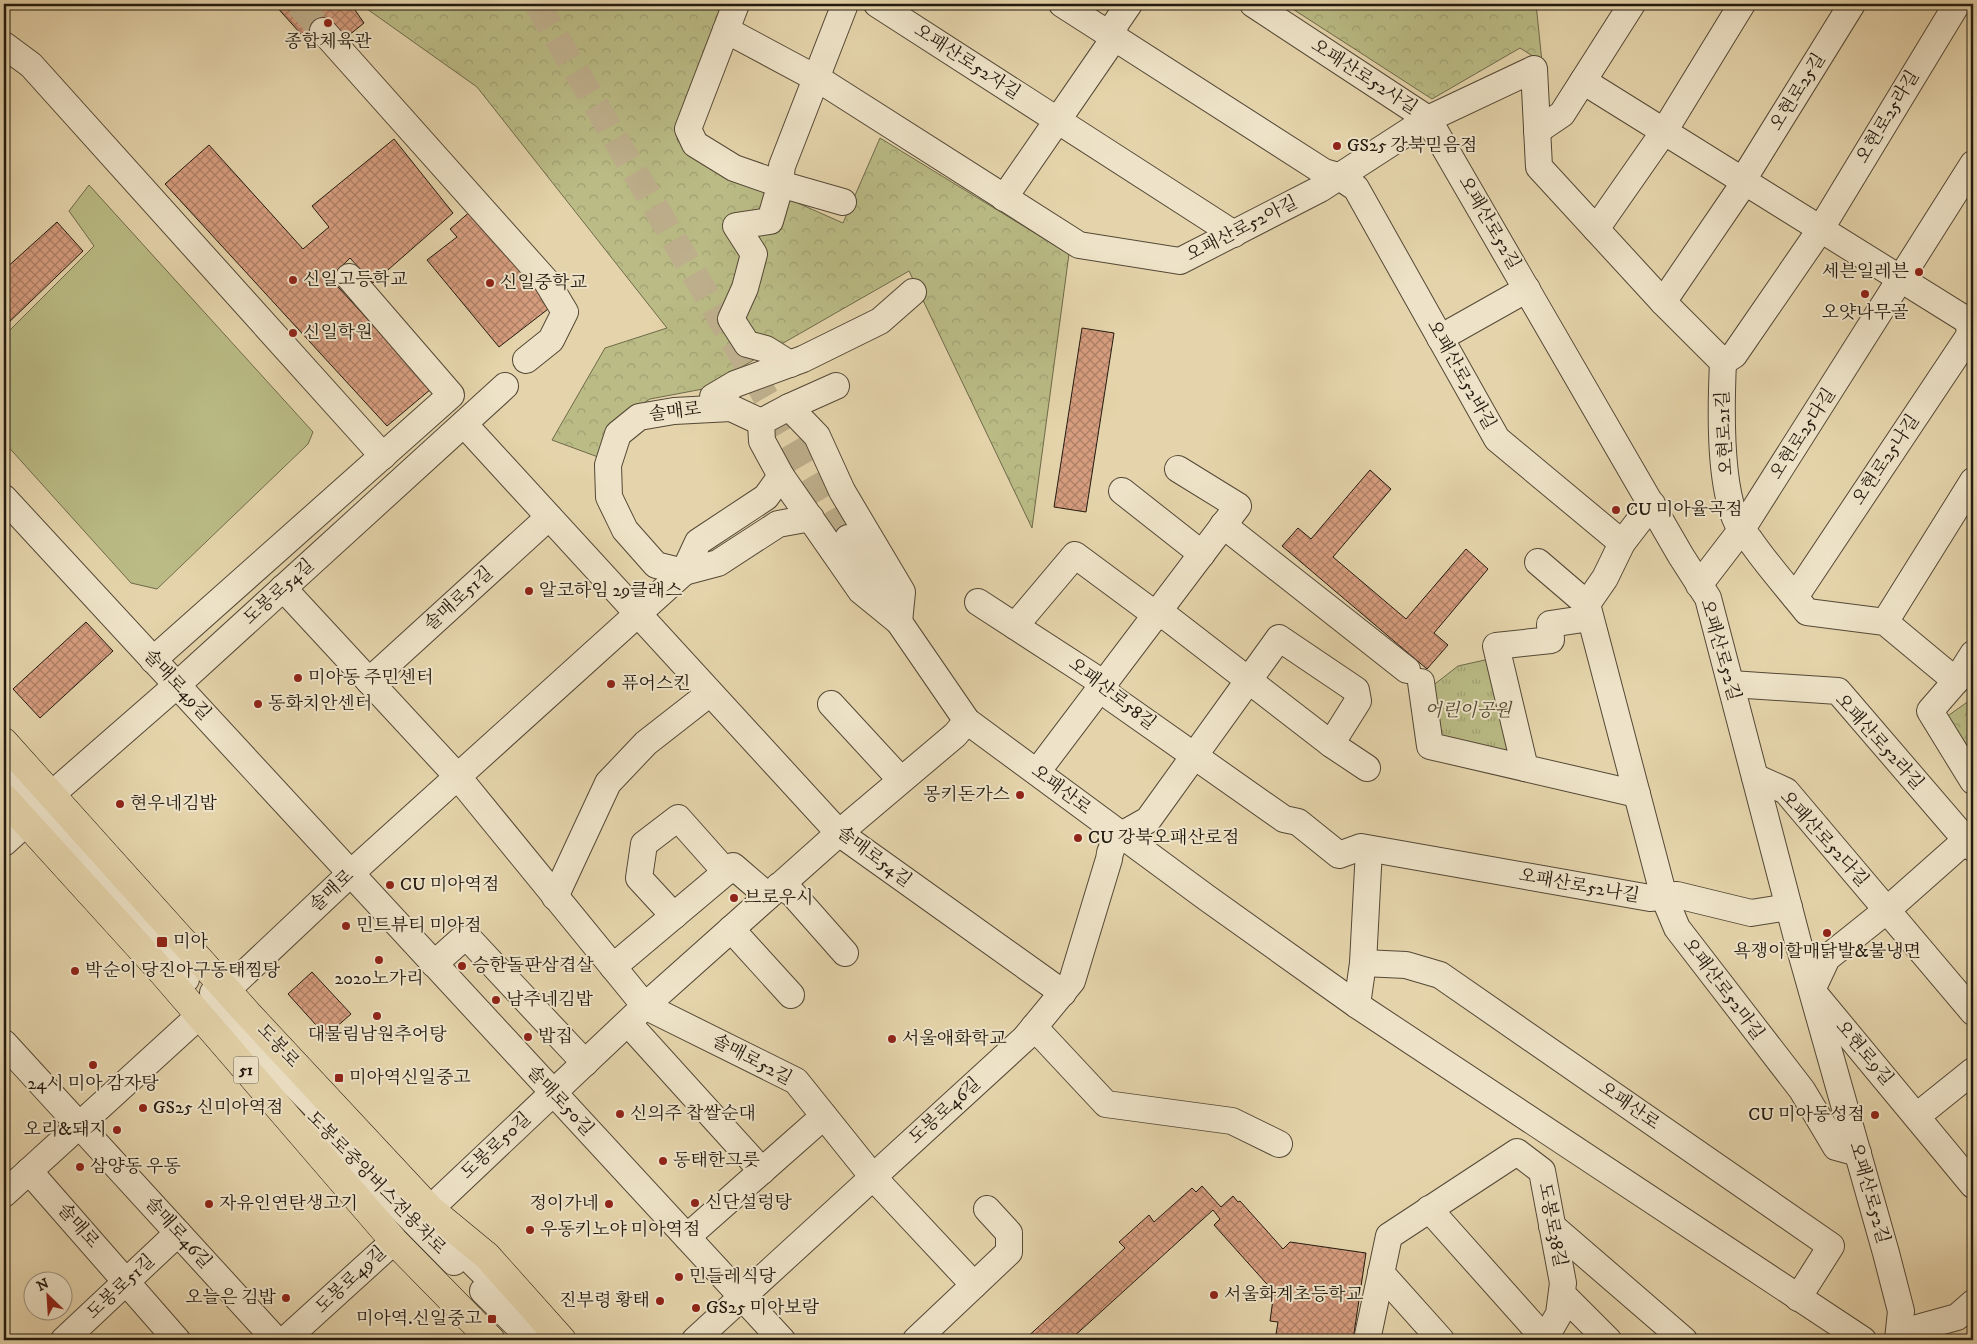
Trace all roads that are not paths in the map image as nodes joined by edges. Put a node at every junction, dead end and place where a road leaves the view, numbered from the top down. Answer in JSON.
{"nodes":[{"id":1,"x":736,"y":4,"type":"edge"},
{"id":2,"x":845,"y":4,"type":"edge"},
{"id":3,"x":877,"y":4,"type":"edge"},
{"id":4,"x":1062,"y":4,"type":"edge"},
{"id":5,"x":1129,"y":4,"type":"edge"},
{"id":6,"x":1253,"y":4,"type":"edge"},
{"id":7,"x":1632,"y":4,"type":"edge"},
{"id":8,"x":1742,"y":4,"type":"edge"},
{"id":9,"x":1852,"y":4,"type":"edge"},
{"id":10,"x":1956,"y":4,"type":"edge"},
{"id":11,"x":726,"y":30,"type":"junction"},
{"id":12,"x":323,"y":32,"type":"tunnel mouth"},
{"id":13,"x":1112,"y":35,"type":"junction"},
{"id":14,"x":4,"y":45,"type":"edge"},
{"id":15,"x":816,"y":78,"type":"junction"},
{"id":16,"x":1583,"y":81,"type":"junction"},
{"id":17,"x":1428,"y":119,"type":"junction"},
{"id":18,"x":1056,"y":121,"type":"junction"},
{"id":19,"x":1538,"y":131,"type":"junction"},
{"id":20,"x":1663,"y":133,"type":"junction"},
{"id":21,"x":1973,"y":164,"type":"edge"},
{"id":22,"x":1338,"y":176,"type":"junction"},
{"id":23,"x":1744,"y":180,"type":"junction"},
{"id":24,"x":780,"y":184,"type":"junction"},
{"id":25,"x":1004,"y":198,"type":"junction"},
{"id":26,"x":843,"y":202,"type":"dead end"},
{"id":27,"x":1596,"y":229,"type":"junction"},
{"id":28,"x":1820,"y":230,"type":"junction"},
{"id":29,"x":1234,"y":234,"type":"junction"},
{"id":30,"x":349,"y":277,"type":"dead end"},
{"id":31,"x":1901,"y":280,"type":"junction"},
{"id":32,"x":1527,"y":289,"type":"junction"},
{"id":33,"x":913,"y":292,"type":"dead end"},
{"id":34,"x":1663,"y":302,"type":"junction"},
{"id":35,"x":1972,"y":320,"type":"edge"},
{"id":36,"x":1440,"y":338,"type":"junction"},
{"id":37,"x":526,"y":360,"type":"dead end"},
{"id":38,"x":1723,"y":362,"type":"junction"},
{"id":39,"x":790,"y":364,"type":"junction"},
{"id":40,"x":505,"y":386,"type":"dead end"},
{"id":41,"x":836,"y":386,"type":"dead end"},
{"id":42,"x":714,"y":408,"type":"junction"},
{"id":43,"x":789,"y":408,"type":"junction"},
{"id":44,"x":762,"y":422,"type":"junction"},
{"id":45,"x":464,"y":424,"type":"junction"},
{"id":46,"x":383,"y":456,"type":"junction"},
{"id":47,"x":1178,"y":469,"type":"dead end"},
{"id":48,"x":781,"y":476,"type":"junction"},
{"id":49,"x":1973,"y":481,"type":"edge"},
{"id":50,"x":1122,"y":491,"type":"dead end"},
{"id":51,"x":4,"y":498,"type":"edge"},
{"id":52,"x":1652,"y":504,"type":"junction"},
{"id":53,"x":1231,"y":516,"type":"junction"},
{"id":54,"x":549,"y":517,"type":"junction"},
{"id":55,"x":811,"y":518,"type":"junction"},
{"id":56,"x":1742,"y":529,"type":"junction"},
{"id":57,"x":848,"y":538,"type":"tunnel mouth"},
{"id":58,"x":1622,"y":543,"type":"junction"},
{"id":59,"x":1202,"y":554,"type":"junction"},
{"id":60,"x":1538,"y":562,"type":"dead end"},
{"id":61,"x":684,"y":572,"type":"junction"},
{"id":62,"x":1699,"y":585,"type":"junction"},
{"id":63,"x":283,"y":588,"type":"junction"},
{"id":64,"x":1795,"y":597,"type":"junction"},
{"id":65,"x":978,"y":602,"type":"dead end"},
{"id":66,"x":1589,"y":611,"type":"junction"},
{"id":67,"x":638,"y":614,"type":"junction"},
{"id":68,"x":1156,"y":615,"type":"junction"},
{"id":69,"x":899,"y":622,"type":"junction"},
{"id":70,"x":1885,"y":622,"type":"junction"},
{"id":71,"x":1015,"y":626,"type":"junction"},
{"id":72,"x":1973,"y":654,"type":"edge"},
{"id":73,"x":153,"y":660,"type":"junction"},
{"id":74,"x":1249,"y":680,"type":"junction"},
{"id":75,"x":369,"y":681,"type":"junction"},
{"id":76,"x":1956,"y":681,"type":"junction"},
{"id":77,"x":1730,"y":684,"type":"junction"},
{"id":78,"x":176,"y":685,"type":"junction"},
{"id":79,"x":1102,"y":686,"type":"junction"},
{"id":80,"x":710,"y":693,"type":"junction"},
{"id":81,"x":831,"y":704,"type":"dead end"},
{"id":82,"x":967,"y":721,"type":"junction"},
{"id":83,"x":4,"y":742,"type":"edge"},
{"id":84,"x":1331,"y":744,"type":"junction"},
{"id":85,"x":1194,"y":756,"type":"junction"},
{"id":86,"x":4,"y":762,"type":"edge"},
{"id":87,"x":1367,"y":768,"type":"dead end"},
{"id":88,"x":1525,"y":768,"type":"junction"},
{"id":89,"x":1037,"y":772,"type":"junction"},
{"id":90,"x":4,"y":777,"type":"edge"},
{"id":91,"x":458,"y":777,"type":"junction"},
{"id":92,"x":1755,"y":777,"type":"junction"},
{"id":93,"x":901,"y":780,"type":"junction"},
{"id":94,"x":1973,"y":781,"type":"edge"},
{"id":95,"x":1637,"y":794,"type":"junction"},
{"id":96,"x":52,"y":795,"type":"junction"},
{"id":97,"x":4,"y":798,"type":"edge"},
{"id":98,"x":26,"y":823,"type":"junction"},
{"id":99,"x":838,"y":833,"type":"junction"},
{"id":100,"x":1122,"y":835,"type":"junction"},
{"id":101,"x":4,"y":843,"type":"edge"},
{"id":102,"x":1970,"y":844,"type":"edge"},
{"id":103,"x":46,"y":846,"type":"junction"},
{"id":104,"x":1370,"y":849,"type":"junction"},
{"id":105,"x":726,"y":872,"type":"junction"},
{"id":106,"x":351,"y":873,"type":"junction"},
{"id":107,"x":107,"y":888,"type":"junction"},
{"id":108,"x":773,"y":891,"type":"junction"},
{"id":109,"x":556,"y":897,"type":"junction"},
{"id":110,"x":1664,"y":897,"type":"junction"},
{"id":111,"x":1789,"y":907,"type":"junction"},
{"id":112,"x":1887,"y":910,"type":"junction"},
{"id":113,"x":674,"y":916,"type":"junction"},
{"id":114,"x":731,"y":929,"type":"junction"},
{"id":115,"x":845,"y":953,"type":"dead end"},
{"id":116,"x":1363,"y":963,"type":"junction"},
{"id":117,"x":434,"y":964,"type":"junction"},
{"id":118,"x":613,"y":967,"type":"junction"},
{"id":119,"x":163,"y":973,"type":"junction"},
{"id":120,"x":1812,"y":990,"type":"junction"},
{"id":121,"x":1063,"y":993,"type":"junction"},
{"id":122,"x":791,"y":995,"type":"dead end"},
{"id":123,"x":213,"y":1003,"type":"junction"},
{"id":124,"x":1357,"y":1005,"type":"junction"},
{"id":125,"x":1973,"y":1012,"type":"edge"},
{"id":126,"x":636,"y":1014,"type":"junction"},
{"id":127,"x":1034,"y":1028,"type":"junction"},
{"id":128,"x":4,"y":1043,"type":"edge"},
{"id":129,"x":585,"y":1063,"type":"junction"},
{"id":130,"x":1973,"y":1070,"type":"edge"},
{"id":131,"x":553,"y":1093,"type":"junction"},
{"id":132,"x":824,"y":1116,"type":"junction"},
{"id":133,"x":1917,"y":1116,"type":"junction"},
{"id":134,"x":79,"y":1125,"type":"junction"},
{"id":135,"x":1279,"y":1144,"type":"dead end"},
{"id":136,"x":1858,"y":1153,"type":"junction"},
{"id":137,"x":29,"y":1171,"type":"junction"},
{"id":138,"x":762,"y":1171,"type":"junction"},
{"id":139,"x":873,"y":1177,"type":"junction"},
{"id":140,"x":1973,"y":1185,"type":"edge"},
{"id":141,"x":4,"y":1194,"type":"edge"},
{"id":142,"x":430,"y":1209,"type":"junction"},
{"id":143,"x":986,"y":1209,"type":"dead end"},
{"id":144,"x":1429,"y":1209,"type":"junction"},
{"id":145,"x":1552,"y":1226,"type":"junction"},
{"id":146,"x":178,"y":1233,"type":"junction"},
{"id":147,"x":687,"y":1237,"type":"junction"},
{"id":148,"x":394,"y":1241,"type":"junction"},
{"id":149,"x":1381,"y":1273,"type":"junction"},
{"id":150,"x":127,"y":1281,"type":"junction"},
{"id":151,"x":974,"y":1285,"type":"junction"},
{"id":152,"x":1562,"y":1294,"type":"junction"},
{"id":153,"x":742,"y":1296,"type":"junction"},
{"id":154,"x":1798,"y":1298,"type":"junction"},
{"id":155,"x":1973,"y":1303,"type":"edge"},
{"id":156,"x":1899,"y":1336,"type":"edge"},
{"id":157,"x":64,"y":1340,"type":"edge"},
{"id":158,"x":177,"y":1340,"type":"edge"},
{"id":159,"x":276,"y":1340,"type":"edge"},
{"id":160,"x":285,"y":1340,"type":"edge"},
{"id":161,"x":490,"y":1340,"type":"edge"},
{"id":162,"x":532,"y":1340,"type":"edge"},
{"id":163,"x":547,"y":1340,"type":"edge"},
{"id":164,"x":562,"y":1340,"type":"edge"},
{"id":165,"x":695,"y":1340,"type":"edge"},
{"id":166,"x":782,"y":1340,"type":"edge"},
{"id":167,"x":916,"y":1340,"type":"edge"},
{"id":168,"x":1367,"y":1340,"type":"edge"},
{"id":169,"x":1441,"y":1340,"type":"edge"},
{"id":170,"x":1545,"y":1340,"type":"edge"},
{"id":171,"x":1608,"y":1340,"type":"edge"},
{"id":172,"x":1684,"y":1340,"type":"edge"},
{"id":173,"x":1863,"y":1340,"type":"edge"},
{"id":174,"x":1923,"y":1340,"type":"edge"}],
"edges":[{"from":1,"to":11,"type":"street"},
{"from":2,"to":15,"type":"street"},
{"from":3,"to":18,"type":"street","name":"오패산로52자길"},
{"from":4,"to":13,"type":"street"},
{"from":5,"to":13,"type":"street"},
{"from":6,"to":17,"type":"street","name":"오패산로52사길"},
{"from":7,"to":16,"type":"street"},
{"from":8,"to":20,"type":"street"},
{"from":9,"to":23,"type":"street","name":"오현로25길"},
{"from":10,"to":28,"type":"street","name":"오현로25라길"},
{"from":11,"to":15,"type":"street","name":"오패산로52아길"},
{"from":11,"to":24,"type":"street"},
{"from":12,"to":37,"type":"street"},
{"from":13,"to":18,"type":"street"},
{"from":13,"to":22,"type":"street"},
{"from":14,"to":46,"type":"street"},
{"from":15,"to":24,"type":"street"},
{"from":15,"to":25,"type":"street","name":"오패산로52아길"},
{"from":16,"to":19,"type":"street"},
{"from":16,"to":20,"type":"street"},
{"from":17,"to":19,"type":"street","name":"오패산로52사길"},
{"from":17,"to":22,"type":"street"},
{"from":17,"to":32,"type":"street","name":"오패산로52길"},
{"from":18,"to":25,"type":"street"},
{"from":18,"to":29,"type":"street","name":"오패산로52자길"},
{"from":19,"to":27,"type":"street"},
{"from":20,"to":23,"type":"street"},
{"from":20,"to":27,"type":"street"},
{"from":21,"to":31,"type":"street","name":"오현로25다길"},
{"from":22,"to":29,"type":"street","name":"오패산로52아길"},
{"from":22,"to":36,"type":"street","name":"오패산로52바길"},
{"from":23,"to":28,"type":"street"},
{"from":23,"to":34,"type":"street","name":"오현로25길"},
{"from":24,"to":26,"type":"street"},
{"from":24,"to":39,"type":"street"},
{"from":25,"to":29,"type":"street","name":"오패산로52아길"},
{"from":27,"to":34,"type":"street"},
{"from":28,"to":31,"type":"street"},
{"from":28,"to":38,"type":"street","name":"오현로25라길"},
{"from":30,"to":46,"type":"street"},
{"from":31,"to":35,"type":"street","name":"오현로25나길"},
{"from":31,"to":56,"type":"street","name":"오현로25다길"},
{"from":32,"to":36,"type":"street","name":"오패산로52길"},
{"from":32,"to":52,"type":"street","name":"오패산로52길"},
{"from":33,"to":39,"type":"street"},
{"from":34,"to":38,"type":"street"},
{"from":35,"to":64,"type":"street","name":"오현로25나길"},
{"from":36,"to":58,"type":"street","name":"오패산로52바길"},
{"from":38,"to":56,"type":"street","name":"오현로21길"},
{"from":39,"to":42,"type":"street"},
{"from":40,"to":45,"type":"street","name":"도봉로54길"},
{"from":41,"to":43,"type":"street"},
{"from":42,"to":44,"type":"street","name":"솔매로"},
{"from":42,"to":61,"type":"street","name":"솔매로"},
{"from":43,"to":44,"type":"street"},
{"from":43,"to":69,"type":"street"},
{"from":44,"to":48,"type":"street"},
{"from":45,"to":54,"type":"street"},
{"from":45,"to":63,"type":"street","name":"도봉로54길"},
{"from":46,"to":73,"type":"street"},
{"from":47,"to":53,"type":"street"},
{"from":48,"to":55,"type":"street"},
{"from":48,"to":61,"type":"street","name":"솔매로"},
{"from":49,"to":70,"type":"street"},
{"from":50,"to":59,"type":"street"},
{"from":51,"to":73,"type":"street","name":"솔매로49길"},
{"from":52,"to":58,"type":"street"},
{"from":52,"to":62,"type":"street","name":"오패산로52길"},
{"from":53,"to":59,"type":"street"},
{"from":53,"to":88,"type":"street"},
{"from":54,"to":67,"type":"street"},
{"from":54,"to":75,"type":"street","name":"솔매로51길"},
{"from":55,"to":61,"type":"street","name":"솔매로"},
{"from":55,"to":69,"type":"street"},
{"from":56,"to":62,"type":"street","name":"오현로25다길"},
{"from":56,"to":64,"type":"street","name":"오현로21길"},
{"from":57,"to":69,"type":"street","name":"오패산로"},
{"from":58,"to":66,"type":"street"},
{"from":59,"to":68,"type":"street"},
{"from":60,"to":66,"type":"street"},
{"from":61,"to":67,"type":"street","name":"솔매로"},
{"from":62,"to":77,"type":"street","name":"오패산로52길"},
{"from":63,"to":75,"type":"street"},
{"from":63,"to":78,"type":"street","name":"도봉로54길"},
{"from":64,"to":70,"type":"street","name":"오현로21길"},
{"from":65,"to":71,"type":"street","name":"오패산로58길"},
{"from":66,"to":88,"type":"street"},
{"from":66,"to":95,"type":"street","name":"오패산로52마길"},
{"from":67,"to":80,"type":"street","name":"솔매로54길"},
{"from":67,"to":91,"type":"street","name":"솔매로"},
{"from":68,"to":71,"type":"street"},
{"from":68,"to":74,"type":"street"},
{"from":68,"to":79,"type":"street"},
{"from":69,"to":82,"type":"street","name":"오패산로"},
{"from":70,"to":76,"type":"street"},
{"from":71,"to":79,"type":"street","name":"오패산로58길"},
{"from":72,"to":76,"type":"street"},
{"from":73,"to":78,"type":"street","name":"솔매로49길"},
{"from":74,"to":84,"type":"street"},
{"from":74,"to":84,"type":"street"},
{"from":74,"to":85,"type":"street"},
{"from":75,"to":91,"type":"street"},
{"from":76,"to":94,"type":"street"},
{"from":77,"to":92,"type":"street","name":"오패산로52길"},
{"from":77,"to":102,"type":"street","name":"오패산로52라길"},
{"from":78,"to":96,"type":"street","name":"도봉로54길"},
{"from":78,"to":106,"type":"street","name":"솔매로49길"},
{"from":79,"to":85,"type":"street","name":"오패산로58길"},
{"from":79,"to":89,"type":"street"},
{"from":80,"to":99,"type":"street","name":"솔매로54길"},
{"from":80,"to":109,"type":"street"},
{"from":81,"to":93,"type":"street"},
{"from":82,"to":89,"type":"street","name":"오패산로"},
{"from":82,"to":93,"type":"street","name":"도봉로50길"},
{"from":83,"to":96,"type":"main road","name":"도봉로","number":"51"},
{"from":84,"to":87,"type":"street"},
{"from":85,"to":100,"type":"street"},
{"from":85,"to":104,"type":"street","name":"오패산로58길"},
{"from":86,"to":123,"type":"street"},
{"from":88,"to":95,"type":"street"},
{"from":89,"to":100,"type":"street","name":"오패산로"},
{"from":90,"to":107,"type":"street","name":"도봉로중앙버스전용차로"},
{"from":91,"to":106,"type":"street","name":"솔매로"},
{"from":91,"to":109,"type":"street","name":"솔매로52길"},
{"from":92,"to":111,"type":"street","name":"오패산로52길"},
{"from":92,"to":112,"type":"street","name":"오패산로52다길"},
{"from":93,"to":99,"type":"street","name":"도봉로50길"},
{"from":95,"to":110,"type":"street","name":"오패산로52마길"},
{"from":96,"to":123,"type":"main road","name":"도봉로","number":"51"},
{"from":97,"to":98,"type":"main road","name":"도봉로","number":"51"},
{"from":98,"to":101,"type":"street"},
{"from":98,"to":103,"type":"main road","name":"도봉로","number":"51"},
{"from":99,"to":108,"type":"street","name":"도봉로50길"},
{"from":99,"to":121,"type":"street","name":"솔매로54길"},
{"from":100,"to":121,"type":"street","name":"도봉로46길"},
{"from":100,"to":124,"type":"street","name":"오패산로"},
{"from":102,"to":112,"type":"street"},
{"from":103,"to":107,"type":"street"},
{"from":103,"to":119,"type":"main road","name":"도봉로","number":"51"},
{"from":104,"to":110,"type":"street","name":"오패산로52나길"},
{"from":104,"to":116,"type":"street"},
{"from":105,"to":108,"type":"street"},
{"from":105,"to":113,"type":"street"},
{"from":105,"to":113,"type":"street"},
{"from":106,"to":117,"type":"street","name":"솔매로50길"},
{"from":106,"to":123,"type":"street","name":"솔매로"},
{"from":107,"to":119,"type":"street"},
{"from":107,"to":123,"type":"street","name":"도봉로중앙버스전용차로"},
{"from":108,"to":114,"type":"street","name":"도봉로50길"},
{"from":108,"to":115,"type":"street"},
{"from":109,"to":118,"type":"street","name":"솔매로52길"},
{"from":110,"to":111,"type":"street","name":"오패산로52나길"},
{"from":110,"to":136,"type":"street","name":"오패산로52마길"},
{"from":111,"to":120,"type":"street","name":"오패산로52길"},
{"from":112,"to":120,"type":"street"},
{"from":112,"to":125,"type":"street","name":"오패산로52다길"},
{"from":113,"to":118,"type":"street"},
{"from":114,"to":122,"type":"street"},
{"from":114,"to":126,"type":"street","name":"도봉로50길"},
{"from":116,"to":124,"type":"street"},
{"from":116,"to":154,"type":"street","name":"오패산로"},
{"from":117,"to":129,"type":"street"},
{"from":117,"to":131,"type":"street","name":"솔매로50길"},
{"from":118,"to":126,"type":"street","name":"솔매로52길"},
{"from":119,"to":123,"type":"main road","name":"도봉로","number":"51"},
{"from":120,"to":133,"type":"street","name":"오현로9길"},
{"from":120,"to":136,"type":"street","name":"오패산로52길"},
{"from":121,"to":127,"type":"street","name":"도봉로46길"},
{"from":123,"to":134,"type":"street","name":"솔매로"},
{"from":123,"to":142,"type":"main road","name":"도봉로","number":"51"},
{"from":123,"to":148,"type":"main road","name":"도봉로","number":"51"},
{"from":123,"to":162,"type":"street","name":"도봉로중앙버스전용차로"},
{"from":123,"to":163,"type":"street"},
{"from":124,"to":154,"type":"street","name":"오패산로"},
{"from":126,"to":129,"type":"street","name":"도봉로50길"},
{"from":126,"to":132,"type":"street","name":"솔매로52길"},
{"from":126,"to":138,"type":"street"},
{"from":127,"to":135,"type":"street"},
{"from":127,"to":139,"type":"street","name":"도봉로46길"},
{"from":128,"to":134,"type":"street","name":"솔매로46길"},
{"from":129,"to":131,"type":"street","name":"도봉로50길"},
{"from":130,"to":133,"type":"street"},
{"from":131,"to":142,"type":"street","name":"도봉로50길"},
{"from":131,"to":147,"type":"street","name":"솔매로50길"},
{"from":132,"to":138,"type":"street"},
{"from":132,"to":139,"type":"street","name":"솔매로52길"},
{"from":133,"to":140,"type":"street","name":"오현로9길"},
{"from":134,"to":137,"type":"street","name":"솔매로"},
{"from":134,"to":146,"type":"street","name":"솔매로46길"},
{"from":136,"to":156,"type":"street","name":"오패산로52길"},
{"from":137,"to":141,"type":"street","name":"솔매로"},
{"from":137,"to":150,"type":"street","name":"솔매로"},
{"from":138,"to":147,"type":"street"},
{"from":139,"to":151,"type":"street","name":"솔매로52길"},
{"from":139,"to":153,"type":"street","name":"도봉로46길"},
{"from":142,"to":164,"type":"main road","name":"도봉로","number":"51"},
{"from":143,"to":151,"type":"street"},
{"from":144,"to":145,"type":"street","name":"도봉로38길"},
{"from":144,"to":149,"type":"street","name":"도봉로38길"},
{"from":144,"to":170,"type":"street"},
{"from":145,"to":152,"type":"street","name":"도봉로38길"},
{"from":145,"to":172,"type":"street"},
{"from":146,"to":150,"type":"street","name":"도봉로51길"},
{"from":146,"to":159,"type":"street","name":"솔매로46길"},
{"from":147,"to":153,"type":"street","name":"솔매로50길"},
{"from":148,"to":160,"type":"street","name":"도봉로49길"},
{"from":148,"to":161,"type":"main road","name":"도봉로","number":"51"},
{"from":149,"to":168,"type":"street"},
{"from":149,"to":169,"type":"street"},
{"from":150,"to":157,"type":"street","name":"도봉로51길"},
{"from":150,"to":158,"type":"street"},
{"from":151,"to":167,"type":"street"},
{"from":152,"to":170,"type":"street","name":"도봉로38길"},
{"from":152,"to":171,"type":"street"},
{"from":153,"to":165,"type":"street","name":"도봉로46길"},
{"from":153,"to":166,"type":"street","name":"솔매로50길"},
{"from":154,"to":173,"type":"street","name":"오패산로"},
{"from":155,"to":156,"type":"street"},
{"from":156,"to":174,"type":"street"}]}
